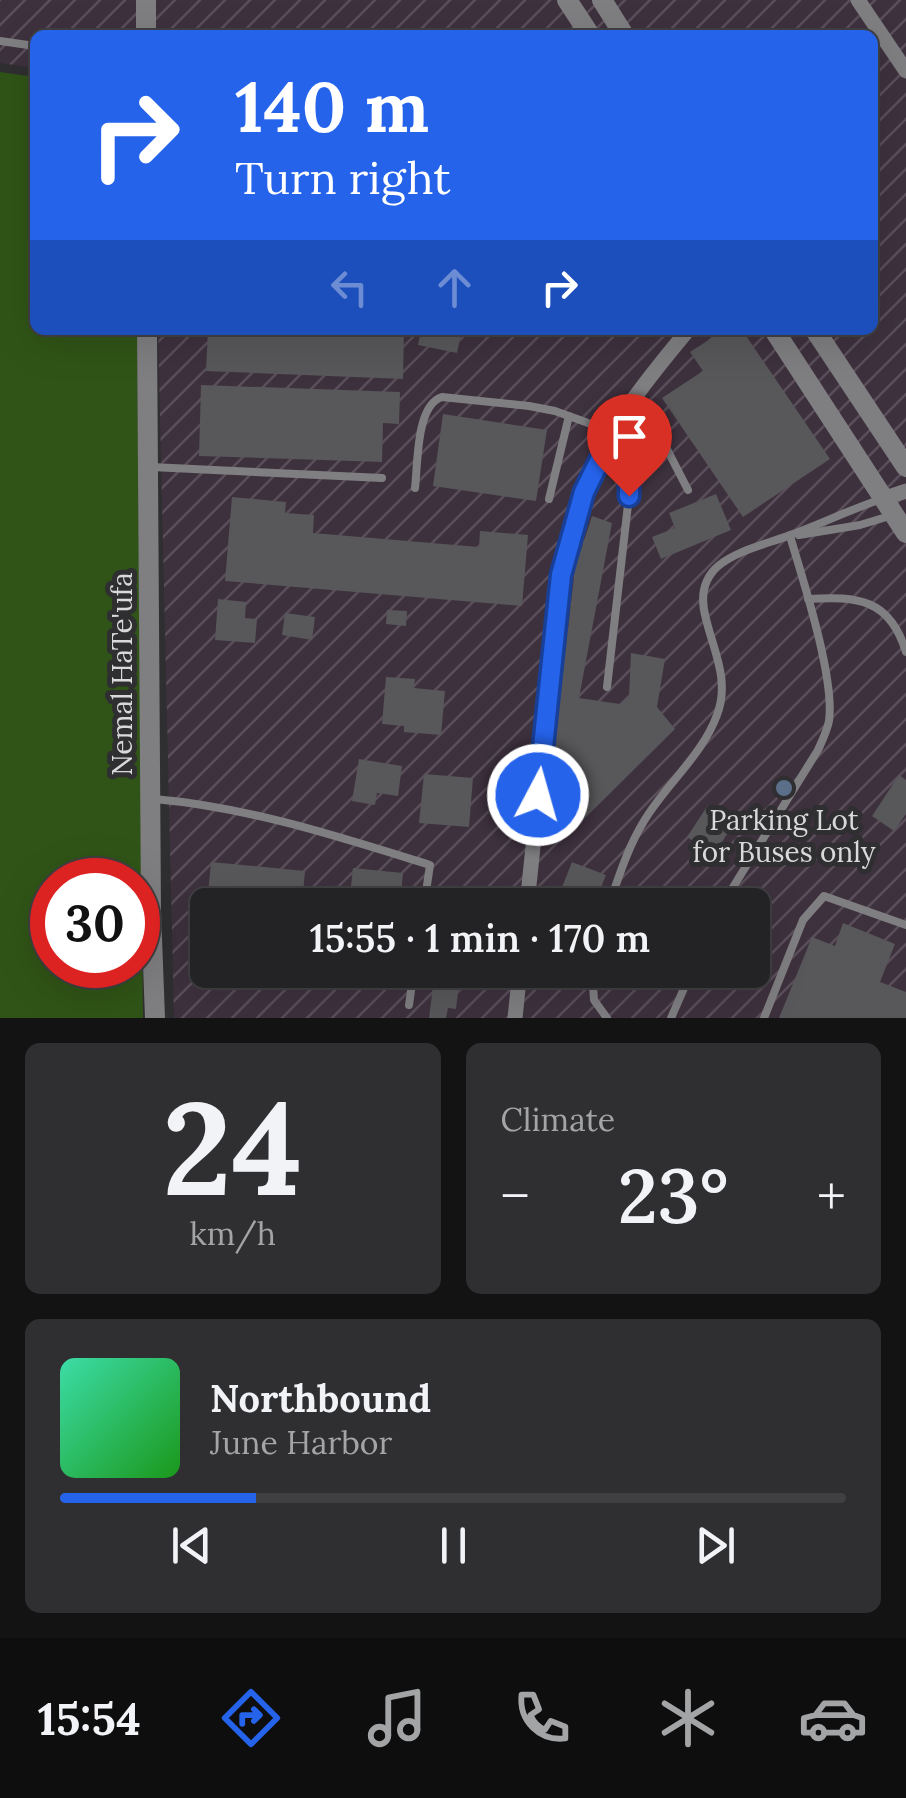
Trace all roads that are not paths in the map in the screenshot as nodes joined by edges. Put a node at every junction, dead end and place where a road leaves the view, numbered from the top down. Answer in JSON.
{"nodes":[{"id":1,"x":146,"y":0,"type":"edge"},
{"id":2,"x":567,"y":0,"type":"edge"},
{"id":3,"x":602,"y":0,"type":"edge"},
{"id":4,"x":858,"y":0,"type":"edge"},
{"id":5,"x":146,"y":30,"type":"edge"},
{"id":6,"x":587,"y":30,"type":"edge"},
{"id":7,"x":621,"y":30,"type":"edge"},
{"id":8,"x":0,"y":41,"type":"edge"},
{"id":9,"x":30,"y":45,"type":"edge"},
{"id":10,"x":906,"y":71,"type":"edge"},
{"id":11,"x":147,"y":335,"type":"edge"},
{"id":12,"x":684,"y":335,"type":"edge"},
{"id":13,"x":778,"y":335,"type":"edge"},
{"id":14,"x":818,"y":335,"type":"edge"},
{"id":15,"x":638,"y":393,"type":"junction"},
{"id":16,"x":568,"y":416,"type":"junction"},
{"id":17,"x":616,"y":425,"type":"junction"},
{"id":18,"x":148,"y":467,"type":"junction"},
{"id":19,"x":906,"y":467,"type":"edge"},
{"id":20,"x":382,"y":478,"type":"dead end"},
{"id":21,"x":415,"y":488,"type":"dead end"},
{"id":22,"x":688,"y":490,"type":"dead end"},
{"id":23,"x":549,"y":499,"type":"dead end"},
{"id":24,"x":900,"y":509,"type":"edge"},
{"id":25,"x":790,"y":536,"type":"junction"},
{"id":26,"x":808,"y":598,"type":"junction"},
{"id":27,"x":906,"y":652,"type":"edge"},
{"id":28,"x":606,"y":687,"type":"dead end"},
{"id":29,"x":150,"y":799,"type":"junction"},
{"id":30,"x":427,"y":888,"type":"edge"},
{"id":31,"x":529,"y":888,"type":"edge"},
{"id":32,"x":615,"y":888,"type":"edge"},
{"id":33,"x":733,"y":888,"type":"edge"},
{"id":34,"x":906,"y":925,"type":"edge"},
{"id":35,"x":411,"y":988,"type":"edge"},
{"id":36,"x":518,"y":988,"type":"edge"},
{"id":37,"x":593,"y":988,"type":"edge"},
{"id":38,"x":684,"y":988,"type":"edge"},
{"id":39,"x":409,"y":1005,"type":"dead end"},
{"id":40,"x":162,"y":1017,"type":"edge"},
{"id":41,"x":515,"y":1018,"type":"edge"},
{"id":42,"x":608,"y":1018,"type":"edge"},
{"id":43,"x":671,"y":1018,"type":"edge"},
{"id":44,"x":764,"y":1018,"type":"edge"}],
"edges":[{"from":1,"to":5,"type":"street"},
{"from":2,"to":6,"type":"street"},
{"from":3,"to":7,"type":"street"},
{"from":4,"to":10,"type":"street"},
{"from":8,"to":9,"type":"lane"},
{"from":11,"to":18,"type":"street","name":"Nemal HaTe'ufa"},
{"from":12,"to":15,"type":"street"},
{"from":13,"to":24,"type":"street"},
{"from":14,"to":19,"type":"street"},
{"from":15,"to":17,"type":"street"},
{"from":15,"to":22,"type":"lane"},
{"from":16,"to":17,"type":"lane"},
{"from":16,"to":21,"type":"lane"},
{"from":16,"to":23,"type":"lane"},
{"from":17,"to":28,"type":"lane"},
{"from":17,"to":31,"type":"street"},
{"from":18,"to":20,"type":"lane"},
{"from":18,"to":29,"type":"street","name":"Nemal HaTe'ufa"},
{"from":24,"to":25,"type":"lane"},
{"from":24,"to":25,"type":"lane"},
{"from":25,"to":26,"type":"lane"},
{"from":25,"to":32,"type":"lane"},
{"from":26,"to":27,"type":"lane"},
{"from":26,"to":33,"type":"lane"},
{"from":29,"to":30,"type":"lane"},
{"from":29,"to":40,"type":"street","name":"Nemal HaTe'ufa"},
{"from":34,"to":44,"type":"lane"},
{"from":35,"to":39,"type":"lane"},
{"from":36,"to":41,"type":"street"},
{"from":37,"to":42,"type":"lane"},
{"from":38,"to":43,"type":"lane"}]}
